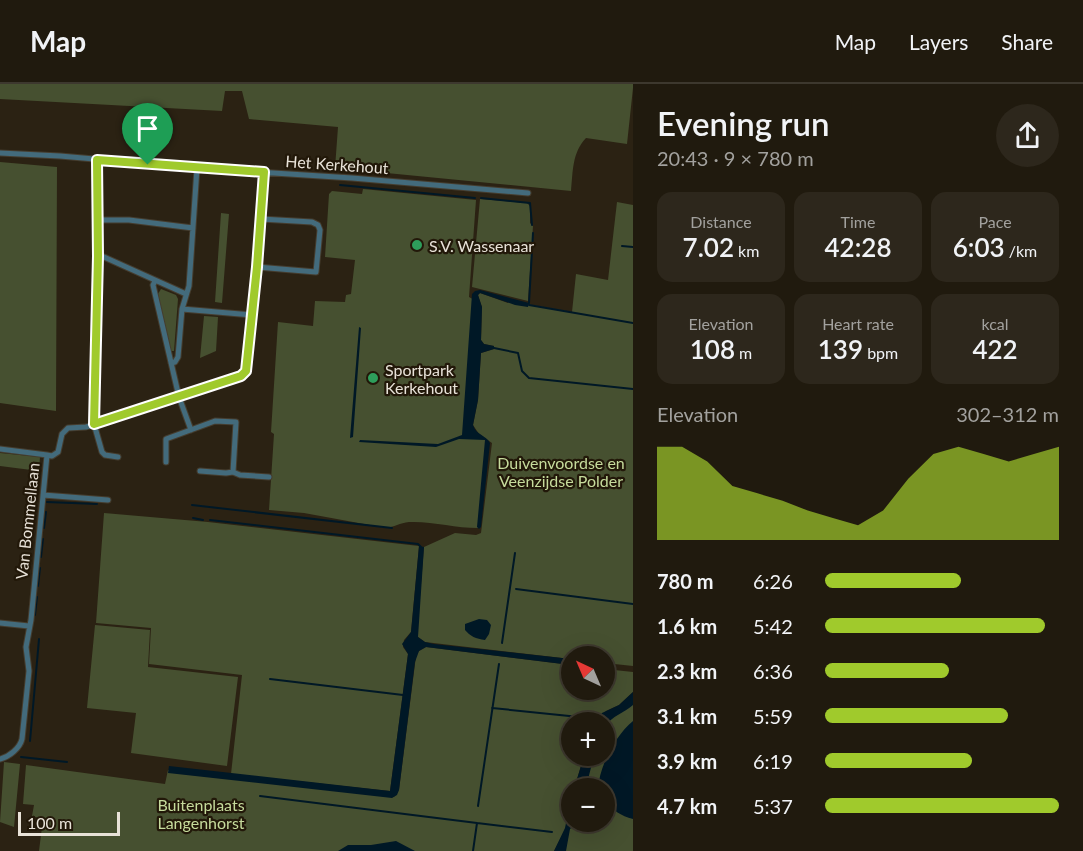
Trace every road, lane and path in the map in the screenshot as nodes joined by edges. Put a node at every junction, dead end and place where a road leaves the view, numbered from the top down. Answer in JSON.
{"nodes":[{"id":1,"x":0,"y":153,"type":"edge"},
{"id":2,"x":97,"y":160,"type":"junction"},
{"id":3,"x":197,"y":168,"type":"junction"},
{"id":4,"x":264,"y":172,"type":"junction"},
{"id":5,"x":528,"y":193,"type":"dead end"},
{"id":6,"x":261,"y":219,"type":"junction"},
{"id":7,"x":97,"y":220,"type":"junction"},
{"id":8,"x":193,"y":228,"type":"junction"},
{"id":9,"x":98,"y":256,"type":"junction"},
{"id":10,"x":257,"y":267,"type":"junction"},
{"id":11,"x":155,"y":281,"type":"junction"},
{"id":12,"x":186,"y":294,"type":"junction"},
{"id":13,"x":182,"y":309,"type":"junction"},
{"id":14,"x":252,"y":315,"type":"junction"},
{"id":15,"x":171,"y":363,"type":"junction"},
{"id":16,"x":179,"y":397,"type":"junction"},
{"id":17,"x":94,"y":424,"type":"junction"},
{"id":18,"x":191,"y":430,"type":"junction"},
{"id":19,"x":0,"y":449,"type":"edge"},
{"id":20,"x":47,"y":455,"type":"junction"},
{"id":21,"x":118,"y":457,"type":"dead end"},
{"id":22,"x":166,"y":462,"type":"dead end"},
{"id":23,"x":200,"y":471,"type":"dead end"},
{"id":24,"x":233,"y":472,"type":"junction"},
{"id":25,"x":269,"y":477,"type":"dead end"},
{"id":26,"x":43,"y":495,"type":"junction"},
{"id":27,"x":108,"y":500,"type":"dead end"},
{"id":28,"x":0,"y":623,"type":"edge"},
{"id":29,"x":29,"y":626,"type":"junction"},
{"id":30,"x":0,"y":759,"type":"edge"}],
"edges":[{"from":1,"to":2,"type":"street","name":"Het Kerkehout"},
{"from":2,"to":3,"type":"street","name":"Het Kerkehout"},
{"from":2,"to":7,"type":"street"},
{"from":3,"to":4,"type":"street","name":"Het Kerkehout"},
{"from":3,"to":8,"type":"street"},
{"from":4,"to":5,"type":"street","name":"Het Kerkehout"},
{"from":4,"to":6,"type":"street"},
{"from":6,"to":10,"type":"street"},
{"from":6,"to":10,"type":"street"},
{"from":7,"to":8,"type":"street"},
{"from":7,"to":9,"type":"street"},
{"from":8,"to":12,"type":"street"},
{"from":9,"to":11,"type":"street"},
{"from":9,"to":17,"type":"street"},
{"from":10,"to":14,"type":"street"},
{"from":11,"to":12,"type":"street"},
{"from":11,"to":15,"type":"street"},
{"from":12,"to":13,"type":"street"},
{"from":13,"to":14,"type":"street"},
{"from":13,"to":15,"type":"street"},
{"from":14,"to":16,"type":"street"},
{"from":15,"to":16,"type":"street"},
{"from":16,"to":17,"type":"street"},
{"from":16,"to":18,"type":"street"},
{"from":17,"to":20,"type":"street","name":"Van Bommellaan"},
{"from":17,"to":21,"type":"street"},
{"from":18,"to":22,"type":"street"},
{"from":18,"to":24,"type":"street"},
{"from":19,"to":20,"type":"street"},
{"from":20,"to":26,"type":"street","name":"Van Bommellaan"},
{"from":23,"to":24,"type":"street"},
{"from":24,"to":25,"type":"street"},
{"from":26,"to":27,"type":"street"},
{"from":26,"to":29,"type":"street","name":"Van Bommellaan"},
{"from":28,"to":29,"type":"street"},
{"from":29,"to":30,"type":"street","name":"Van Bommellaan"}]}
